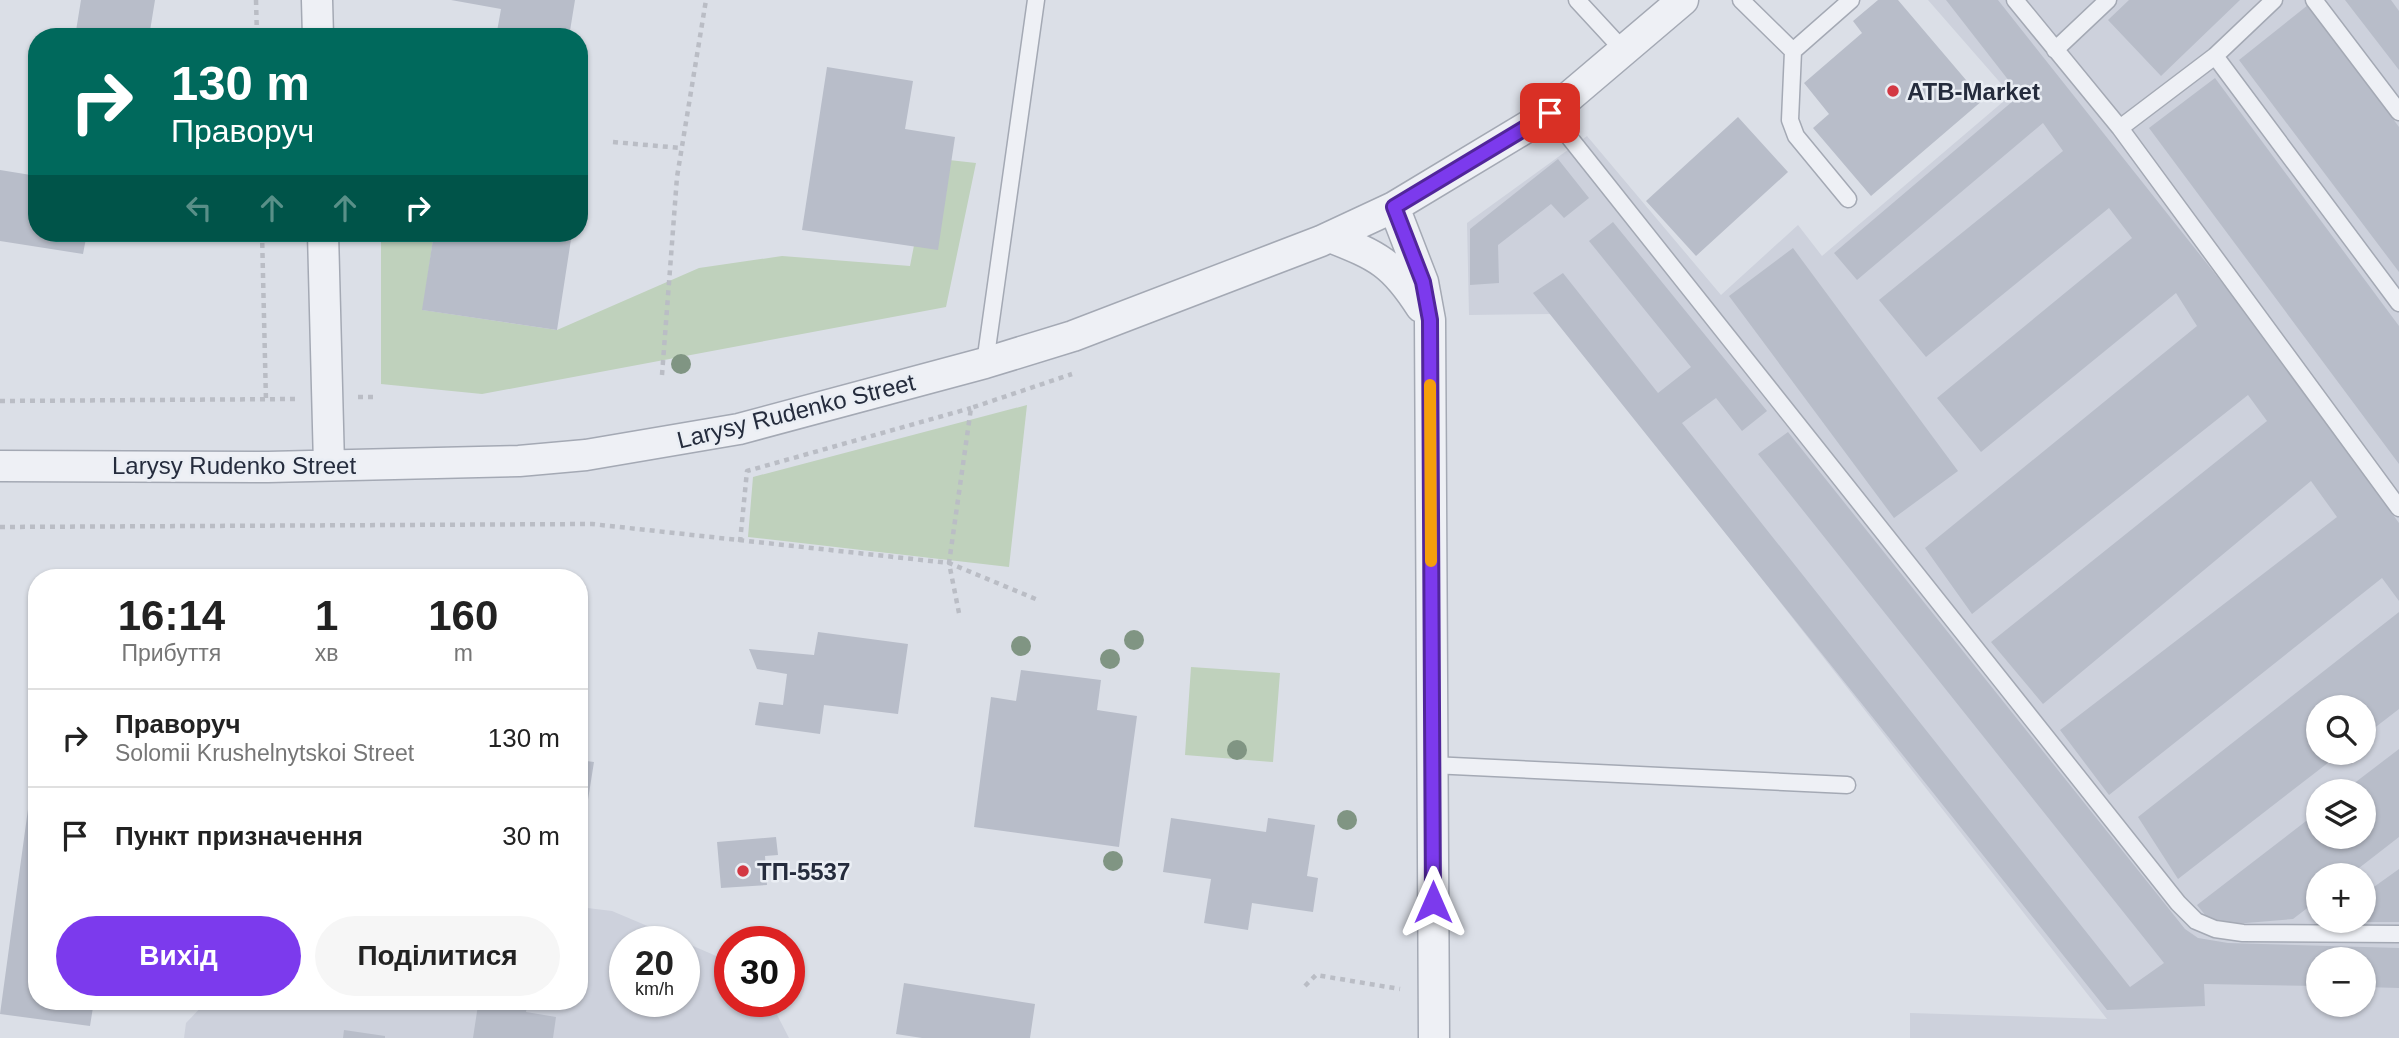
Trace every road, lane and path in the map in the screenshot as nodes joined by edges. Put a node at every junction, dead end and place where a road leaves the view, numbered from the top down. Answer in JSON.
{"nodes":[{"id":1,"x":256,"y":0,"type":"edge"},
{"id":2,"x":317,"y":0,"type":"edge"},
{"id":3,"x":706,"y":0,"type":"edge"},
{"id":4,"x":1036,"y":0,"type":"edge"},
{"id":5,"x":1577,"y":0,"type":"edge"},
{"id":6,"x":1683,"y":0,"type":"edge"},
{"id":7,"x":1741,"y":0,"type":"edge"},
{"id":8,"x":1851,"y":0,"type":"edge"},
{"id":9,"x":2015,"y":0,"type":"edge"},
{"id":10,"x":2108,"y":0,"type":"edge"},
{"id":11,"x":2274,"y":0,"type":"edge"},
{"id":12,"x":2314,"y":0,"type":"edge"},
{"id":13,"x":257,"y":28,"type":"edge"},
{"id":14,"x":318,"y":28,"type":"edge"},
{"id":15,"x":2055,"y":50,"type":"junction"},
{"id":16,"x":1793,"y":51,"type":"junction"},
{"id":17,"x":1625,"y":52,"type":"junction"},
{"id":18,"x":2215,"y":56,"type":"junction"},
{"id":19,"x":2399,"y":112,"type":"edge"},
{"id":20,"x":1550,"y":113,"type":"junction"},
{"id":21,"x":2120,"y":128,"type":"junction"},
{"id":22,"x":613,"y":142,"type":"dead end"},
{"id":23,"x":681,"y":148,"type":"junction"},
{"id":24,"x":1848,"y":199,"type":"dead end"},
{"id":25,"x":1394,"y":207,"type":"junction"},
{"id":26,"x":1330,"y":237,"type":"junction"},
{"id":27,"x":262,"y":242,"type":"edge"},
{"id":28,"x":323,"y":242,"type":"edge"},
{"id":29,"x":2399,"y":303,"type":"edge"},
{"id":30,"x":1430,"y":320,"type":"junction"},
{"id":31,"x":985,"y":363,"type":"junction"},
{"id":32,"x":662,"y":376,"type":"dead end"},
{"id":33,"x":1066,"y":376,"type":"dead end"},
{"id":34,"x":0,"y":401,"type":"edge"},
{"id":35,"x":971,"y":408,"type":"junction"},
{"id":36,"x":0,"y":466,"type":"edge"},
{"id":37,"x":329,"y":466,"type":"junction"},
{"id":38,"x":2399,"y":508,"type":"edge"},
{"id":39,"x":0,"y":527,"type":"edge"},
{"id":40,"x":740,"y":542,"type":"junction"},
{"id":41,"x":949,"y":563,"type":"junction"},
{"id":42,"x":1038,"y":600,"type":"dead end"},
{"id":43,"x":959,"y":613,"type":"dead end"},
{"id":44,"x":1432,"y":765,"type":"junction"},
{"id":45,"x":1847,"y":785,"type":"dead end"},
{"id":46,"x":2399,"y":934,"type":"edge"},
{"id":47,"x":1305,"y":986,"type":"dead end"},
{"id":48,"x":1400,"y":989,"type":"dead end"},
{"id":49,"x":1434,"y":1038,"type":"edge"}],
"edges":[{"from":1,"to":13,"type":"path"},
{"from":2,"to":14,"type":"street"},
{"from":3,"to":23,"type":"path"},
{"from":4,"to":31,"type":"lane"},
{"from":5,"to":17,"type":"lane"},
{"from":6,"to":17,"type":"street","name":"Larysy Rudenko Street"},
{"from":7,"to":16,"type":"lane"},
{"from":8,"to":16,"type":"lane"},
{"from":9,"to":15,"type":"lane"},
{"from":10,"to":15,"type":"lane"},
{"from":11,"to":18,"type":"lane"},
{"from":12,"to":19,"type":"lane"},
{"from":15,"to":21,"type":"lane"},
{"from":16,"to":24,"type":"lane"},
{"from":17,"to":20,"type":"street","name":"Larysy Rudenko Street"},
{"from":18,"to":21,"type":"lane"},
{"from":18,"to":29,"type":"lane"},
{"from":20,"to":25,"type":"street","name":"Larysy Rudenko Street"},
{"from":20,"to":46,"type":"lane"},
{"from":21,"to":38,"type":"lane"},
{"from":22,"to":23,"type":"path"},
{"from":23,"to":32,"type":"path"},
{"from":25,"to":26,"type":"street","name":"Larysy Rudenko Street"},
{"from":25,"to":30,"type":"street"},
{"from":26,"to":30,"type":"street"},
{"from":26,"to":31,"type":"street","name":"Larysy Rudenko Street"},
{"from":27,"to":34,"type":"path"},
{"from":28,"to":37,"type":"street"},
{"from":30,"to":44,"type":"street"},
{"from":31,"to":37,"type":"street","name":"Larysy Rudenko Street"},
{"from":33,"to":35,"type":"path"},
{"from":35,"to":40,"type":"path"},
{"from":35,"to":41,"type":"path"},
{"from":36,"to":37,"type":"street","name":"Larysy Rudenko Street"},
{"from":39,"to":40,"type":"path"},
{"from":40,"to":41,"type":"path"},
{"from":41,"to":42,"type":"path"},
{"from":41,"to":43,"type":"path"},
{"from":44,"to":45,"type":"lane"},
{"from":44,"to":49,"type":"street"},
{"from":47,"to":48,"type":"path"}]}
